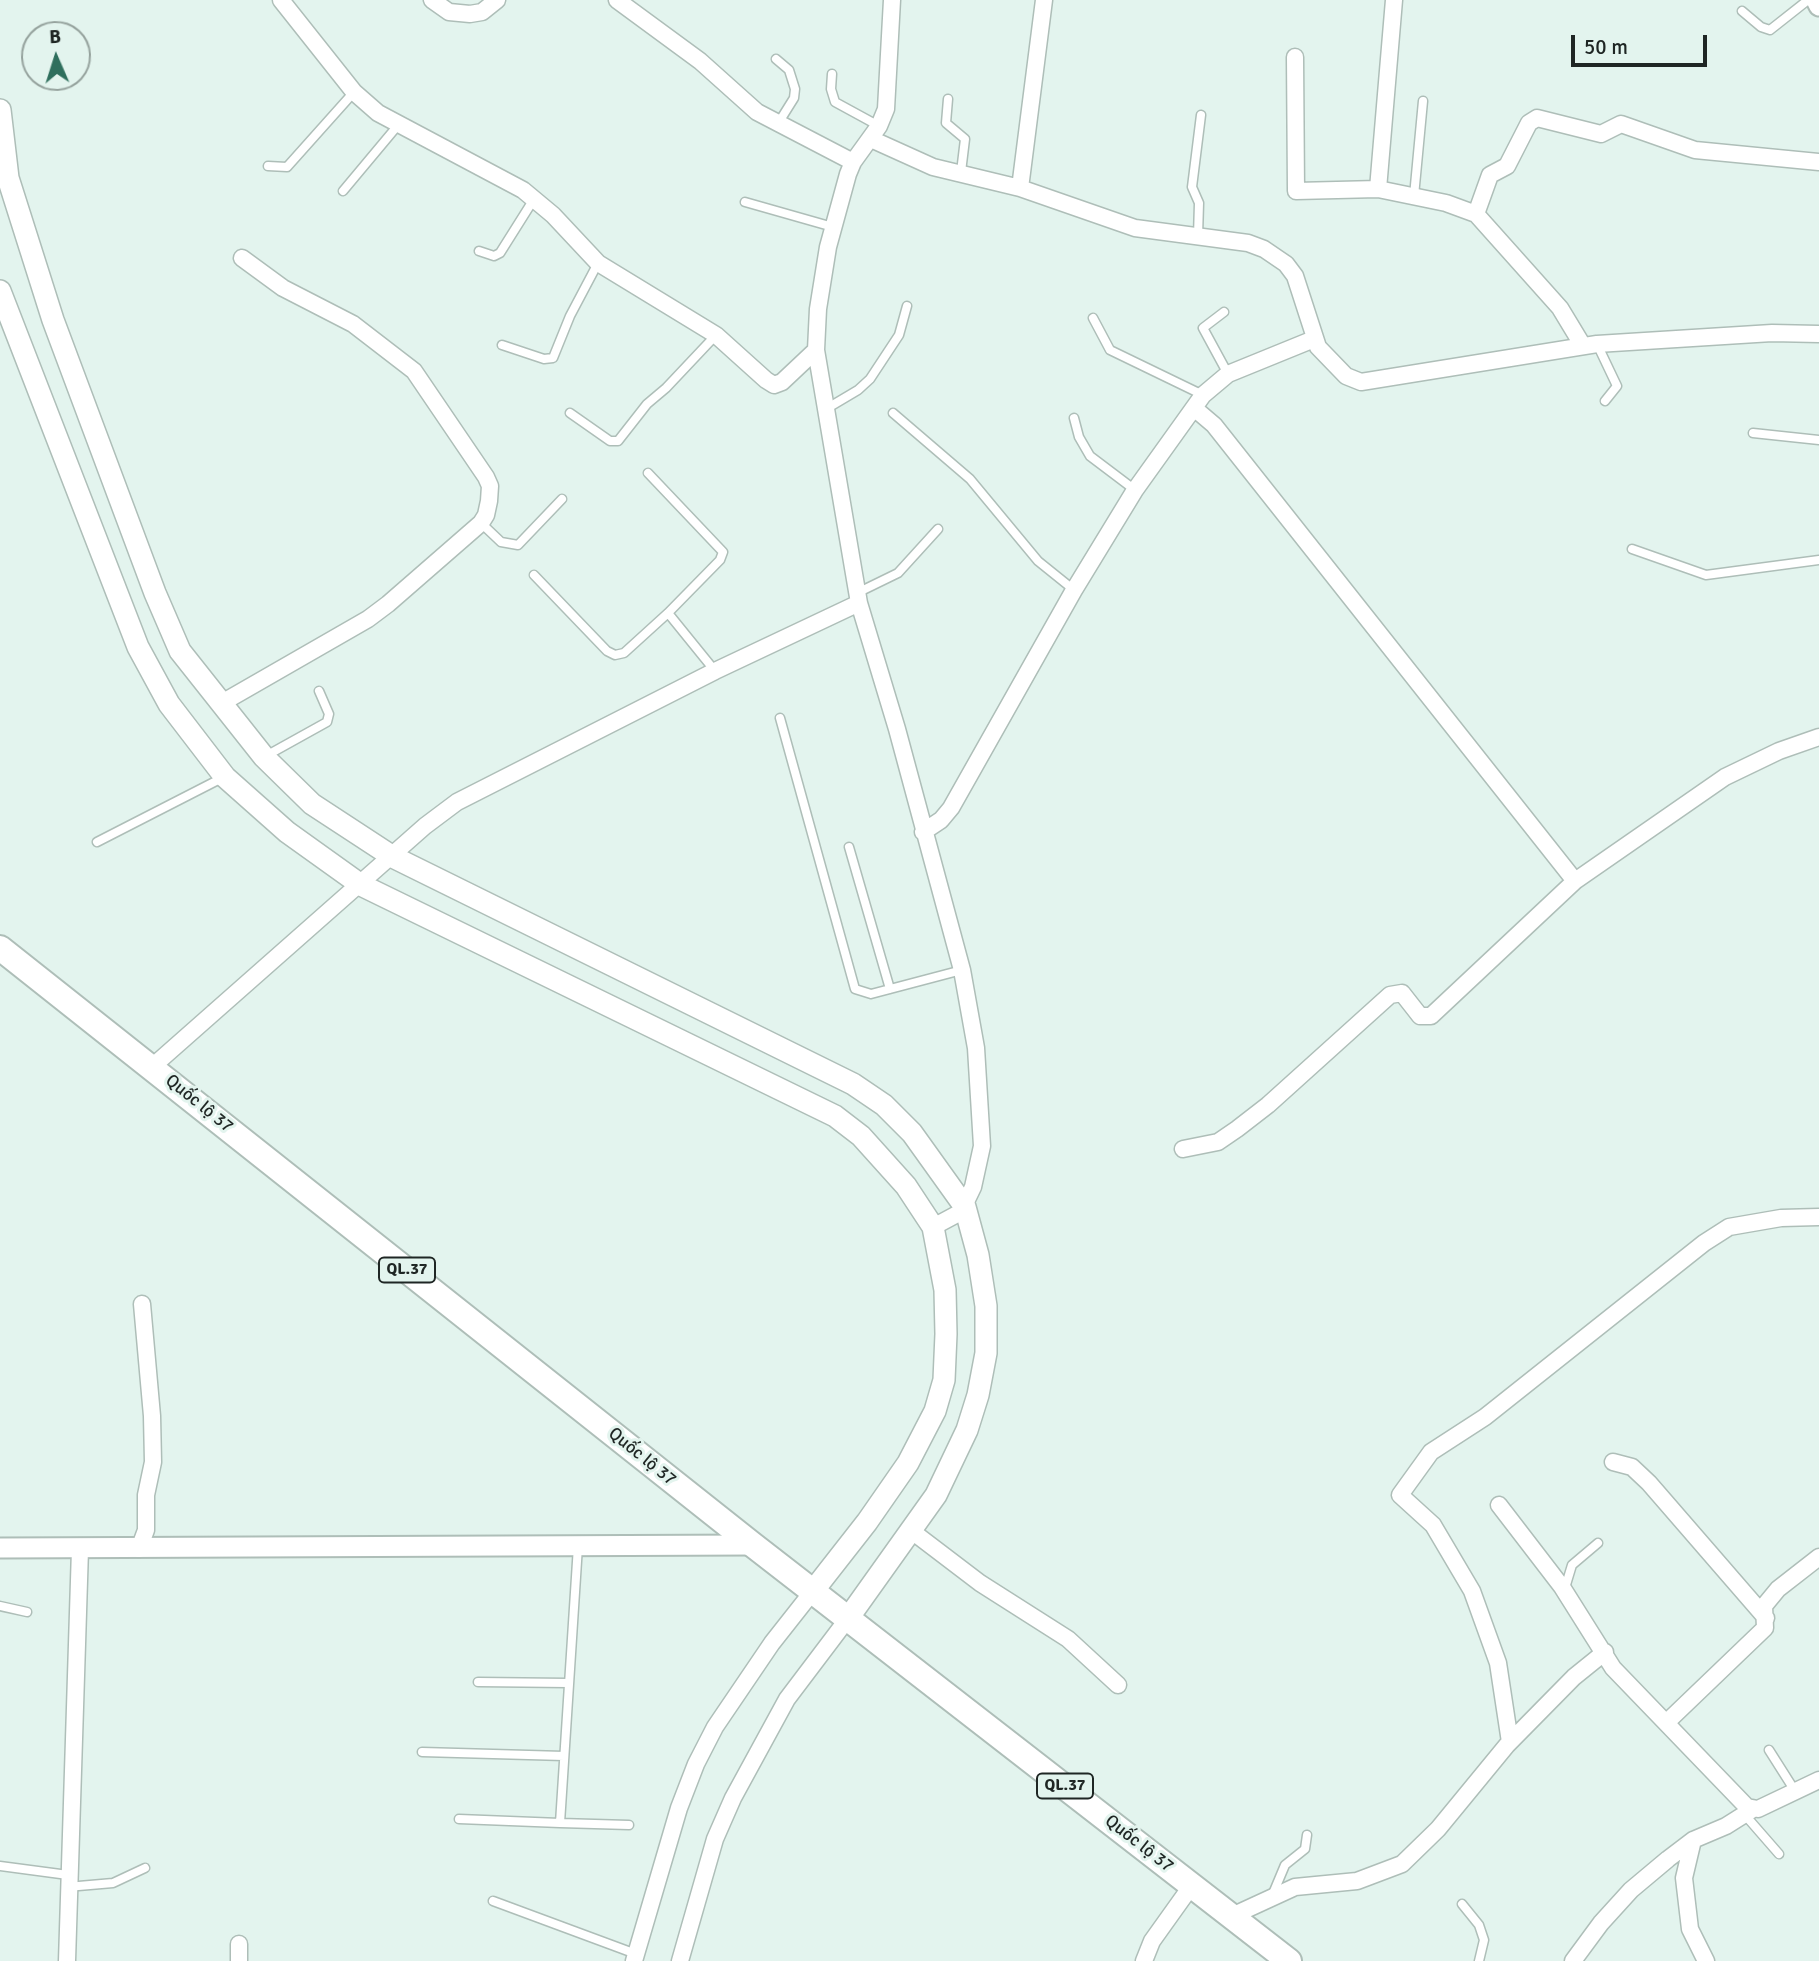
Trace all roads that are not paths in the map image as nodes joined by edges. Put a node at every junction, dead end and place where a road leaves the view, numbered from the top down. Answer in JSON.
{"nodes":[{"id":1,"x":281,"y":0,"type":"edge"},
{"id":2,"x":432,"y":0,"type":"edge"},
{"id":3,"x":497,"y":0,"type":"edge"},
{"id":4,"x":617,"y":0,"type":"edge"},
{"id":5,"x":892,"y":0,"type":"edge"},
{"id":6,"x":1044,"y":0,"type":"edge"},
{"id":7,"x":1394,"y":0,"type":"edge"},
{"id":8,"x":1808,"y":0,"type":"edge"},
{"id":9,"x":1816,"y":0,"type":"edge"},
{"id":10,"x":1819,"y":6,"type":"edge"},
{"id":11,"x":1742,"y":11,"type":"dead end"},
{"id":12,"x":1295,"y":57,"type":"dead end"},
{"id":13,"x":776,"y":59,"type":"dead end"},
{"id":14,"x":832,"y":74,"type":"dead end"},
{"id":15,"x":354,"y":92,"type":"junction"},
{"id":16,"x":948,"y":99,"type":"dead end"},
{"id":17,"x":1423,"y":101,"type":"dead end"},
{"id":18,"x":0,"y":110,"type":"edge"},
{"id":19,"x":1201,"y":115,"type":"dead end"},
{"id":20,"x":779,"y":122,"type":"junction"},
{"id":21,"x":400,"y":124,"type":"junction"},
{"id":22,"x":875,"y":132,"type":"junction"},
{"id":23,"x":853,"y":162,"type":"junction"},
{"id":24,"x":1819,"y":162,"type":"edge"},
{"id":25,"x":268,"y":166,"type":"dead end"},
{"id":26,"x":961,"y":172,"type":"junction"},
{"id":27,"x":1020,"y":188,"type":"junction"},
{"id":28,"x":1378,"y":189,"type":"junction"},
{"id":29,"x":343,"y":191,"type":"dead end"},
{"id":30,"x":1414,"y":196,"type":"junction"},
{"id":31,"x":534,"y":199,"type":"junction"},
{"id":32,"x":745,"y":202,"type":"dead end"},
{"id":33,"x":1476,"y":214,"type":"junction"},
{"id":34,"x":833,"y":227,"type":"junction"},
{"id":35,"x":1198,"y":236,"type":"junction"},
{"id":36,"x":479,"y":251,"type":"dead end"},
{"id":37,"x":242,"y":258,"type":"dead end"},
{"id":38,"x":598,"y":262,"type":"junction"},
{"id":39,"x":0,"y":291,"type":"edge"},
{"id":40,"x":906,"y":306,"type":"dead end"},
{"id":41,"x":1224,"y":312,"type":"dead end"},
{"id":42,"x":1093,"y":318,"type":"dead end"},
{"id":43,"x":1819,"y":334,"type":"edge"},
{"id":44,"x":716,"y":335,"type":"junction"},
{"id":45,"x":1314,"y":339,"type":"junction"},
{"id":46,"x":502,"y":345,"type":"dead end"},
{"id":47,"x":1590,"y":345,"type":"junction"},
{"id":48,"x":816,"y":350,"type":"junction"},
{"id":49,"x":1228,"y":374,"type":"junction"},
{"id":50,"x":1605,"y":401,"type":"dead end"},
{"id":51,"x":1198,"y":402,"type":"junction"},
{"id":52,"x":827,"y":409,"type":"junction"},
{"id":53,"x":570,"y":413,"type":"dead end"},
{"id":54,"x":893,"y":413,"type":"dead end"},
{"id":55,"x":1074,"y":418,"type":"dead end"},
{"id":56,"x":1752,"y":433,"type":"dead end"},
{"id":57,"x":1819,"y":440,"type":"edge"},
{"id":58,"x":648,"y":473,"type":"dead end"},
{"id":59,"x":1135,"y":490,"type":"junction"},
{"id":60,"x":562,"y":499,"type":"dead end"},
{"id":61,"x":481,"y":523,"type":"junction"},
{"id":62,"x":938,"y":529,"type":"dead end"},
{"id":63,"x":1632,"y":549,"type":"dead end"},
{"id":64,"x":1819,"y":561,"type":"edge"},
{"id":65,"x":534,"y":575,"type":"dead end"},
{"id":66,"x":1074,"y":590,"type":"junction"},
{"id":67,"x":858,"y":598,"type":"junction"},
{"id":68,"x":668,"y":613,"type":"junction"},
{"id":69,"x":715,"y":671,"type":"junction"},
{"id":70,"x":319,"y":691,"type":"dead end"},
{"id":71,"x":220,"y":704,"type":"junction"},
{"id":72,"x":780,"y":719,"type":"dead end"},
{"id":73,"x":1819,"y":737,"type":"edge"},
{"id":74,"x":264,"y":757,"type":"junction"},
{"id":75,"x":225,"y":777,"type":"junction"},
{"id":76,"x":923,"y":832,"type":"junction"},
{"id":77,"x":97,"y":842,"type":"dead end"},
{"id":78,"x":849,"y":847,"type":"dead end"},
{"id":79,"x":393,"y":857,"type":"junction"},
{"id":80,"x":1575,"y":881,"type":"junction"},
{"id":81,"x":361,"y":885,"type":"junction"},
{"id":82,"x":0,"y":948,"type":"edge"},
{"id":83,"x":962,"y":970,"type":"junction"},
{"id":84,"x":890,"y":989,"type":"junction"},
{"id":85,"x":152,"y":1067,"type":"junction"},
{"id":86,"x":1183,"y":1149,"type":"dead end"},
{"id":87,"x":960,"y":1212,"type":"junction"},
{"id":88,"x":1819,"y":1217,"type":"edge"},
{"id":89,"x":934,"y":1227,"type":"junction"},
{"id":90,"x":142,"y":1304,"type":"dead end"},
{"id":91,"x":1612,"y":1462,"type":"dead end"},
{"id":92,"x":1499,"y":1505,"type":"dead end"},
{"id":93,"x":912,"y":1532,"type":"junction"},
{"id":94,"x":1598,"y":1544,"type":"dead end"},
{"id":95,"x":753,"y":1545,"type":"junction"},
{"id":96,"x":578,"y":1546,"type":"junction"},
{"id":97,"x":0,"y":1548,"type":"edge"},
{"id":98,"x":80,"y":1549,"type":"junction"},
{"id":99,"x":139,"y":1549,"type":"junction"},
{"id":100,"x":1819,"y":1557,"type":"edge"},
{"id":101,"x":1564,"y":1591,"type":"junction"},
{"id":102,"x":814,"y":1592,"type":"junction"},
{"id":103,"x":0,"y":1606,"type":"edge"},
{"id":104,"x":27,"y":1612,"type":"dead end"},
{"id":105,"x":845,"y":1615,"type":"junction"},
{"id":106,"x":1766,"y":1618,"type":"junction"},
{"id":107,"x":1605,"y":1652,"type":"junction"},
{"id":108,"x":478,"y":1682,"type":"dead end"},
{"id":109,"x":568,"y":1683,"type":"junction"},
{"id":110,"x":1118,"y":1685,"type":"dead end"},
{"id":111,"x":1667,"y":1722,"type":"junction"},
{"id":112,"x":1510,"y":1742,"type":"junction"},
{"id":113,"x":1769,"y":1750,"type":"dead end"},
{"id":114,"x":422,"y":1752,"type":"dead end"},
{"id":115,"x":564,"y":1756,"type":"junction"},
{"id":116,"x":1819,"y":1780,"type":"edge"},
{"id":117,"x":1795,"y":1791,"type":"junction"},
{"id":118,"x":1749,"y":1812,"type":"junction"},
{"id":119,"x":459,"y":1819,"type":"dead end"},
{"id":120,"x":560,"y":1823,"type":"junction"},
{"id":121,"x":629,"y":1825,"type":"dead end"},
{"id":122,"x":1307,"y":1835,"type":"dead end"},
{"id":123,"x":1693,"y":1840,"type":"junction"},
{"id":124,"x":1779,"y":1854,"type":"dead end"},
{"id":125,"x":0,"y":1866,"type":"edge"},
{"id":126,"x":145,"y":1868,"type":"dead end"},
{"id":127,"x":68,"y":1881,"type":"junction"},
{"id":128,"x":1192,"y":1885,"type":"junction"},
{"id":129,"x":1272,"y":1896,"type":"junction"},
{"id":130,"x":493,"y":1900,"type":"dead end"},
{"id":131,"x":1462,"y":1904,"type":"dead end"},
{"id":132,"x":1232,"y":1916,"type":"junction"},
{"id":133,"x":635,"y":1957,"type":"edge"},
{"id":134,"x":67,"y":1961,"type":"edge"},
{"id":135,"x":680,"y":1961,"type":"edge"},
{"id":136,"x":1144,"y":1961,"type":"edge"},
{"id":137,"x":1289,"y":1961,"type":"edge"},
{"id":138,"x":1479,"y":1961,"type":"edge"},
{"id":139,"x":1573,"y":1961,"type":"edge"},
{"id":140,"x":1706,"y":1961,"type":"edge"}],
"edges":[{"from":1,"to":15,"type":"street"},
{"from":2,"to":3,"type":"street"},
{"from":4,"to":20,"type":"street"},
{"from":5,"to":22,"type":"street"},
{"from":6,"to":27,"type":"street"},
{"from":7,"to":28,"type":"street"},
{"from":8,"to":11,"type":"lane"},
{"from":9,"to":10,"type":"street"},
{"from":12,"to":28,"type":"street"},
{"from":13,"to":20,"type":"lane"},
{"from":14,"to":22,"type":"lane"},
{"from":15,"to":21,"type":"street"},
{"from":15,"to":25,"type":"lane"},
{"from":16,"to":26,"type":"lane"},
{"from":17,"to":30,"type":"lane"},
{"from":18,"to":71,"type":"main road"},
{"from":19,"to":35,"type":"lane"},
{"from":20,"to":23,"type":"street"},
{"from":21,"to":29,"type":"lane"},
{"from":21,"to":31,"type":"street"},
{"from":22,"to":23,"type":"street"},
{"from":22,"to":26,"type":"street"},
{"from":23,"to":34,"type":"street"},
{"from":24,"to":33,"type":"street"},
{"from":26,"to":27,"type":"street"},
{"from":27,"to":35,"type":"street"},
{"from":28,"to":30,"type":"street"},
{"from":30,"to":33,"type":"street"},
{"from":31,"to":36,"type":"lane"},
{"from":31,"to":38,"type":"street"},
{"from":32,"to":34,"type":"lane"},
{"from":33,"to":47,"type":"street"},
{"from":34,"to":48,"type":"street"},
{"from":35,"to":45,"type":"street"},
{"from":37,"to":61,"type":"street"},
{"from":38,"to":44,"type":"street"},
{"from":38,"to":46,"type":"lane"},
{"from":39,"to":75,"type":"main road"},
{"from":40,"to":52,"type":"lane"},
{"from":41,"to":49,"type":"lane"},
{"from":42,"to":51,"type":"lane"},
{"from":43,"to":47,"type":"street"},
{"from":44,"to":48,"type":"street"},
{"from":44,"to":53,"type":"lane"},
{"from":45,"to":47,"type":"street"},
{"from":45,"to":49,"type":"street"},
{"from":47,"to":50,"type":"lane"},
{"from":48,"to":52,"type":"street"},
{"from":49,"to":51,"type":"street"},
{"from":51,"to":59,"type":"street"},
{"from":51,"to":80,"type":"street"},
{"from":52,"to":67,"type":"street"},
{"from":54,"to":66,"type":"lane"},
{"from":55,"to":59,"type":"lane"},
{"from":56,"to":57,"type":"lane"},
{"from":58,"to":68,"type":"lane"},
{"from":59,"to":66,"type":"street"},
{"from":60,"to":61,"type":"lane"},
{"from":61,"to":71,"type":"street"},
{"from":62,"to":67,"type":"lane"},
{"from":63,"to":64,"type":"lane"},
{"from":65,"to":68,"type":"lane"},
{"from":66,"to":76,"type":"street"},
{"from":67,"to":69,"type":"street"},
{"from":67,"to":76,"type":"street"},
{"from":68,"to":69,"type":"lane"},
{"from":69,"to":79,"type":"street"},
{"from":70,"to":74,"type":"lane"},
{"from":71,"to":74,"type":"main road"},
{"from":72,"to":84,"type":"lane"},
{"from":73,"to":80,"type":"street"},
{"from":74,"to":79,"type":"main road"},
{"from":75,"to":77,"type":"lane"},
{"from":75,"to":81,"type":"main road"},
{"from":76,"to":83,"type":"street"},
{"from":78,"to":84,"type":"lane"},
{"from":79,"to":81,"type":"street"},
{"from":79,"to":87,"type":"main road"},
{"from":80,"to":86,"type":"street"},
{"from":81,"to":85,"type":"street"},
{"from":81,"to":89,"type":"main road"},
{"from":82,"to":85,"type":"highway","name":"Quốc lộ 37","number":"QL.37"},
{"from":83,"to":84,"type":"lane"},
{"from":83,"to":87,"type":"street"},
{"from":85,"to":95,"type":"highway","name":"Quốc lộ 37","number":"QL.37"},
{"from":87,"to":89,"type":"street"},
{"from":87,"to":93,"type":"main road"},
{"from":88,"to":112,"type":"street"},
{"from":89,"to":102,"type":"main road"},
{"from":90,"to":99,"type":"street"},
{"from":91,"to":106,"type":"street"},
{"from":92,"to":101,"type":"street"},
{"from":93,"to":105,"type":"main road"},
{"from":93,"to":110,"type":"street"},
{"from":94,"to":101,"type":"lane"},
{"from":95,"to":96,"type":"street"},
{"from":95,"to":102,"type":"highway","name":"Quốc lộ 37","number":"QL.37"},
{"from":96,"to":99,"type":"street"},
{"from":96,"to":109,"type":"lane"},
{"from":97,"to":98,"type":"street"},
{"from":98,"to":99,"type":"street"},
{"from":98,"to":127,"type":"street"},
{"from":100,"to":106,"type":"street"},
{"from":101,"to":107,"type":"street"},
{"from":102,"to":105,"type":"highway","name":"Quốc lộ 37","number":"QL.37"},
{"from":102,"to":133,"type":"street"},
{"from":103,"to":104,"type":"lane"},
{"from":105,"to":128,"type":"highway","name":"Quốc lộ 37","number":"QL.37"},
{"from":105,"to":135,"type":"street"},
{"from":106,"to":111,"type":"street"},
{"from":107,"to":111,"type":"street"},
{"from":107,"to":112,"type":"street"},
{"from":108,"to":109,"type":"lane"},
{"from":109,"to":115,"type":"lane"},
{"from":111,"to":118,"type":"street"},
{"from":112,"to":129,"type":"street"},
{"from":113,"to":117,"type":"lane"},
{"from":114,"to":115,"type":"lane"},
{"from":115,"to":120,"type":"lane"},
{"from":116,"to":117,"type":"street"},
{"from":117,"to":118,"type":"street"},
{"from":118,"to":123,"type":"street"},
{"from":118,"to":124,"type":"lane"},
{"from":119,"to":120,"type":"lane"},
{"from":120,"to":121,"type":"lane"},
{"from":122,"to":129,"type":"lane"},
{"from":123,"to":139,"type":"street"},
{"from":123,"to":140,"type":"street"},
{"from":125,"to":127,"type":"lane"},
{"from":126,"to":127,"type":"lane"},
{"from":127,"to":134,"type":"street"},
{"from":128,"to":132,"type":"highway","name":"Quốc lộ 37","number":"QL.37"},
{"from":128,"to":136,"type":"street"},
{"from":129,"to":132,"type":"street"},
{"from":130,"to":133,"type":"lane"},
{"from":131,"to":138,"type":"lane"},
{"from":132,"to":137,"type":"highway","name":"Quốc lộ 37","number":"QL.37"}]}
